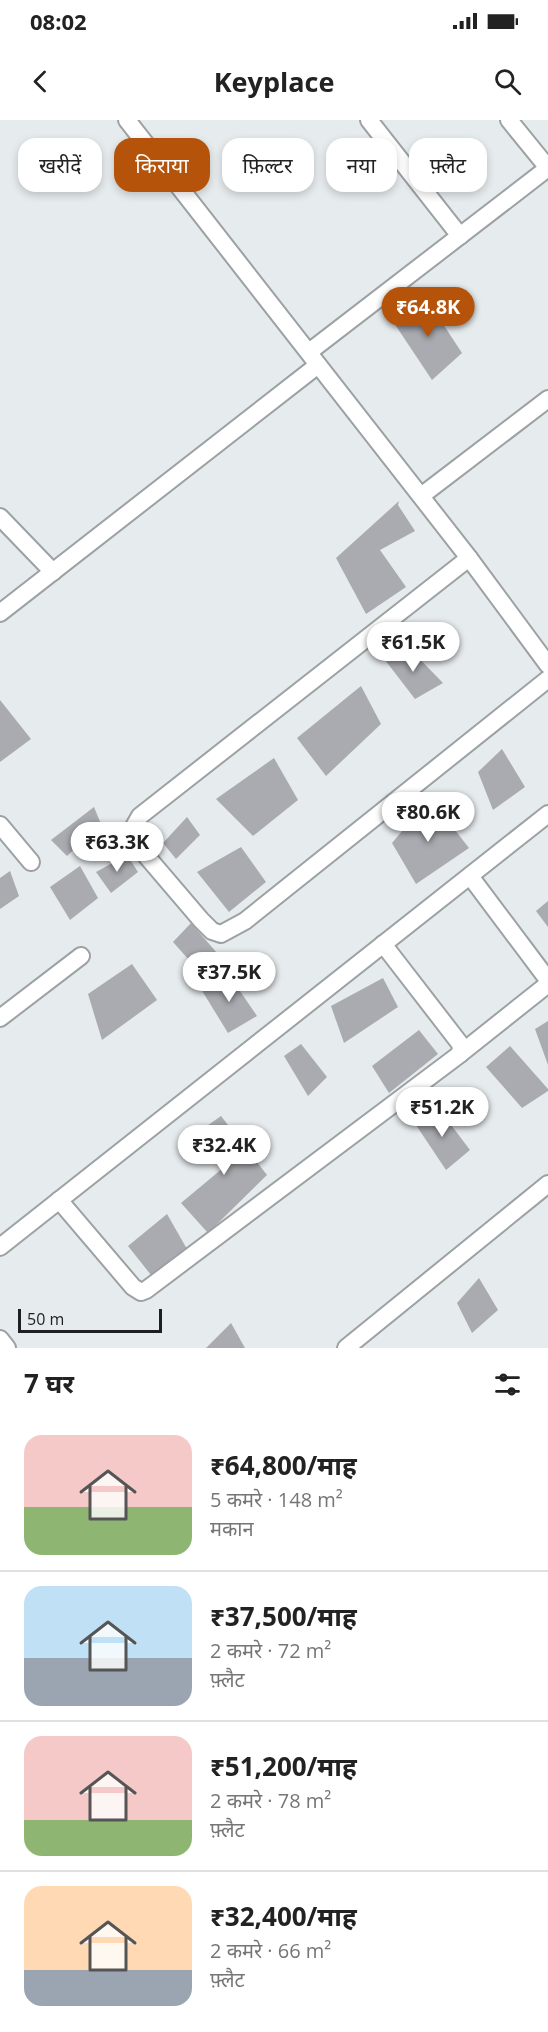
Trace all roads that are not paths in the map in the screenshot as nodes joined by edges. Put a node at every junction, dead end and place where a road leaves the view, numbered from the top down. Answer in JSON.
{"nodes":[{"id":1,"x":127,"y":120,"type":"edge"},
{"id":2,"x":369,"y":120,"type":"edge"},
{"id":3,"x":509,"y":120,"type":"edge"},
{"id":4,"x":548,"y":168,"type":"edge"},
{"id":5,"x":460,"y":236,"type":"junction"},
{"id":6,"x":313,"y":359,"type":"junction"},
{"id":7,"x":548,"y":399,"type":"edge"},
{"id":8,"x":421,"y":496,"type":"junction"},
{"id":9,"x":0,"y":517,"type":"edge"},
{"id":10,"x":469,"y":558,"type":"junction"},
{"id":11,"x":53,"y":572,"type":"junction"},
{"id":12,"x":0,"y":613,"type":"edge"},
{"id":13,"x":548,"y":665,"type":"edge"},
{"id":14,"x":548,"y":680,"type":"edge"},
{"id":15,"x":548,"y":814,"type":"edge"},
{"id":16,"x":0,"y":825,"type":"edge"},
{"id":17,"x":31,"y":862,"type":"dead end"},
{"id":18,"x":470,"y":876,"type":"junction"},
{"id":19,"x":383,"y":944,"type":"junction"},
{"id":20,"x":81,"y":956,"type":"dead end"},
{"id":21,"x":548,"y":982,"type":"edge"},
{"id":22,"x":0,"y":1018,"type":"edge"},
{"id":23,"x":460,"y":1054,"type":"junction"},
{"id":24,"x":548,"y":1184,"type":"edge"},
{"id":25,"x":59,"y":1200,"type":"junction"},
{"id":26,"x":0,"y":1247,"type":"edge"},
{"id":27,"x":0,"y":1339,"type":"edge"},
{"id":28,"x":7,"y":1348,"type":"edge"},
{"id":29,"x":346,"y":1348,"type":"edge"}],
"edges":[{"from":1,"to":6,"type":"street"},
{"from":2,"to":5,"type":"street"},
{"from":3,"to":4,"type":"street"},
{"from":4,"to":5,"type":"street"},
{"from":5,"to":6,"type":"street"},
{"from":6,"to":8,"type":"street"},
{"from":6,"to":11,"type":"street"},
{"from":7,"to":8,"type":"street"},
{"from":8,"to":10,"type":"street"},
{"from":9,"to":11,"type":"street"},
{"from":10,"to":13,"type":"street"},
{"from":10,"to":14,"type":"street"},
{"from":11,"to":12,"type":"street"},
{"from":15,"to":18,"type":"street"},
{"from":16,"to":17,"type":"street"},
{"from":18,"to":19,"type":"street"},
{"from":18,"to":21,"type":"street"},
{"from":19,"to":23,"type":"street"},
{"from":19,"to":25,"type":"street"},
{"from":20,"to":22,"type":"street"},
{"from":21,"to":23,"type":"street"},
{"from":23,"to":25,"type":"street"},
{"from":24,"to":29,"type":"street"},
{"from":25,"to":26,"type":"street"},
{"from":27,"to":28,"type":"street"}]}
